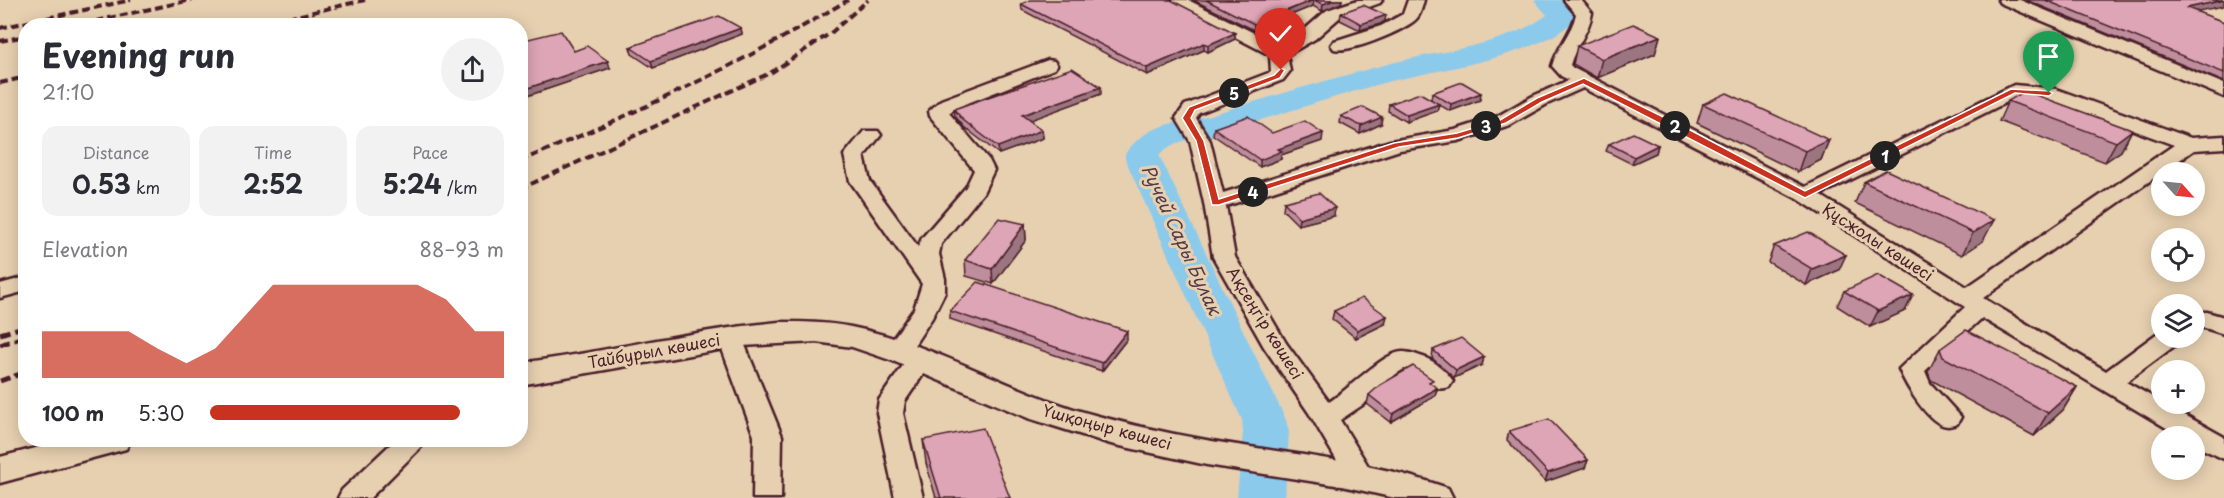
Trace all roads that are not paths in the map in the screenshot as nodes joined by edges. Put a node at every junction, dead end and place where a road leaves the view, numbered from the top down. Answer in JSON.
{"nodes":[{"id":1,"x":1175,"y":0,"type":"edge"},
{"id":2,"x":1374,"y":0,"type":"edge"},
{"id":3,"x":1416,"y":0,"type":"edge"},
{"id":4,"x":1572,"y":0,"type":"edge"},
{"id":5,"x":2006,"y":0,"type":"edge"},
{"id":6,"x":1340,"y":45,"type":"dead end"},
{"id":7,"x":1278,"y":53,"type":"junction"},
{"id":8,"x":1048,"y":65,"type":"dead end"},
{"id":9,"x":1584,"y":81,"type":"junction"},
{"id":10,"x":2224,"y":91,"type":"edge"},
{"id":11,"x":870,"y":135,"type":"dead end"},
{"id":12,"x":2224,"y":142,"type":"edge"},
{"id":13,"x":2189,"y":144,"type":"junction"},
{"id":14,"x":1805,"y":195,"type":"junction"},
{"id":15,"x":1215,"y":203,"type":"junction"},
{"id":16,"x":934,"y":285,"type":"junction"},
{"id":17,"x":18,"y":286,"type":"edge"},
{"id":18,"x":0,"y":291,"type":"edge"},
{"id":19,"x":1973,"y":302,"type":"junction"},
{"id":20,"x":2205,"y":320,"type":"edge"},
{"id":21,"x":2224,"y":326,"type":"edge"},
{"id":22,"x":788,"y":332,"type":"joint"},
{"id":23,"x":730,"y":338,"type":"junction"},
{"id":24,"x":2154,"y":348,"type":"edge"},
{"id":25,"x":909,"y":355,"type":"junction"},
{"id":26,"x":528,"y":373,"type":"edge"},
{"id":27,"x":1440,"y":381,"type":"dead end"},
{"id":28,"x":2107,"y":383,"type":"junction"},
{"id":29,"x":1325,"y":417,"type":"junction"},
{"id":30,"x":1948,"y":417,"type":"dead end"},
{"id":31,"x":87,"y":447,"type":"edge"},
{"id":32,"x":404,"y":447,"type":"edge"},
{"id":33,"x":2224,"y":449,"type":"edge"},
{"id":34,"x":0,"y":470,"type":"edge"},
{"id":35,"x":1359,"y":474,"type":"junction"},
{"id":36,"x":352,"y":498,"type":"edge"},
{"id":37,"x":767,"y":498,"type":"edge"},
{"id":38,"x":909,"y":498,"type":"edge"},
{"id":39,"x":1435,"y":498,"type":"edge"}],
"edges":[{"from":1,"to":7,"type":"street"},
{"from":2,"to":7,"type":"street"},
{"from":3,"to":6,"type":"street"},
{"from":4,"to":9,"type":"street","name":"Құсжолы көшесі"},
{"from":5,"to":10,"type":"street"},
{"from":7,"to":15,"type":"street","name":"Ақсеңгір көшесі"},
{"from":8,"to":16,"type":"street"},
{"from":9,"to":14,"type":"street","name":"Құсжолы көшесі"},
{"from":9,"to":15,"type":"street"},
{"from":11,"to":16,"type":"street"},
{"from":12,"to":13,"type":"street"},
{"from":13,"to":14,"type":"street"},
{"from":13,"to":19,"type":"street"},
{"from":14,"to":19,"type":"street","name":"Құсжолы көшесі"},
{"from":15,"to":29,"type":"street","name":"Ақсеңгір көшесі"},
{"from":16,"to":25,"type":"street"},
{"from":17,"to":18,"type":"street"},
{"from":19,"to":28,"type":"street","name":"Құсжолы көшесі"},
{"from":19,"to":30,"type":"street"},
{"from":20,"to":21,"type":"street"},
{"from":22,"to":23,"type":"main road","name":"Тайбурыл көшесі"},
{"from":22,"to":25,"type":"main road","name":"Үшқоңыр көшесі"},
{"from":23,"to":26,"type":"main road","name":"Тайбурыл көшесі"},
{"from":23,"to":37,"type":"street"},
{"from":24,"to":28,"type":"street"},
{"from":25,"to":35,"type":"main road","name":"Үшқоңыр көшесі"},
{"from":25,"to":38,"type":"street"},
{"from":27,"to":29,"type":"street"},
{"from":28,"to":33,"type":"street","name":"Құсжолы көшесі"},
{"from":29,"to":35,"type":"street","name":"Ақсеңгір көшесі"},
{"from":31,"to":34,"type":"main road"},
{"from":32,"to":36,"type":"street"},
{"from":35,"to":39,"type":"main road","name":"Үшқоңыр көшесі"}]}
